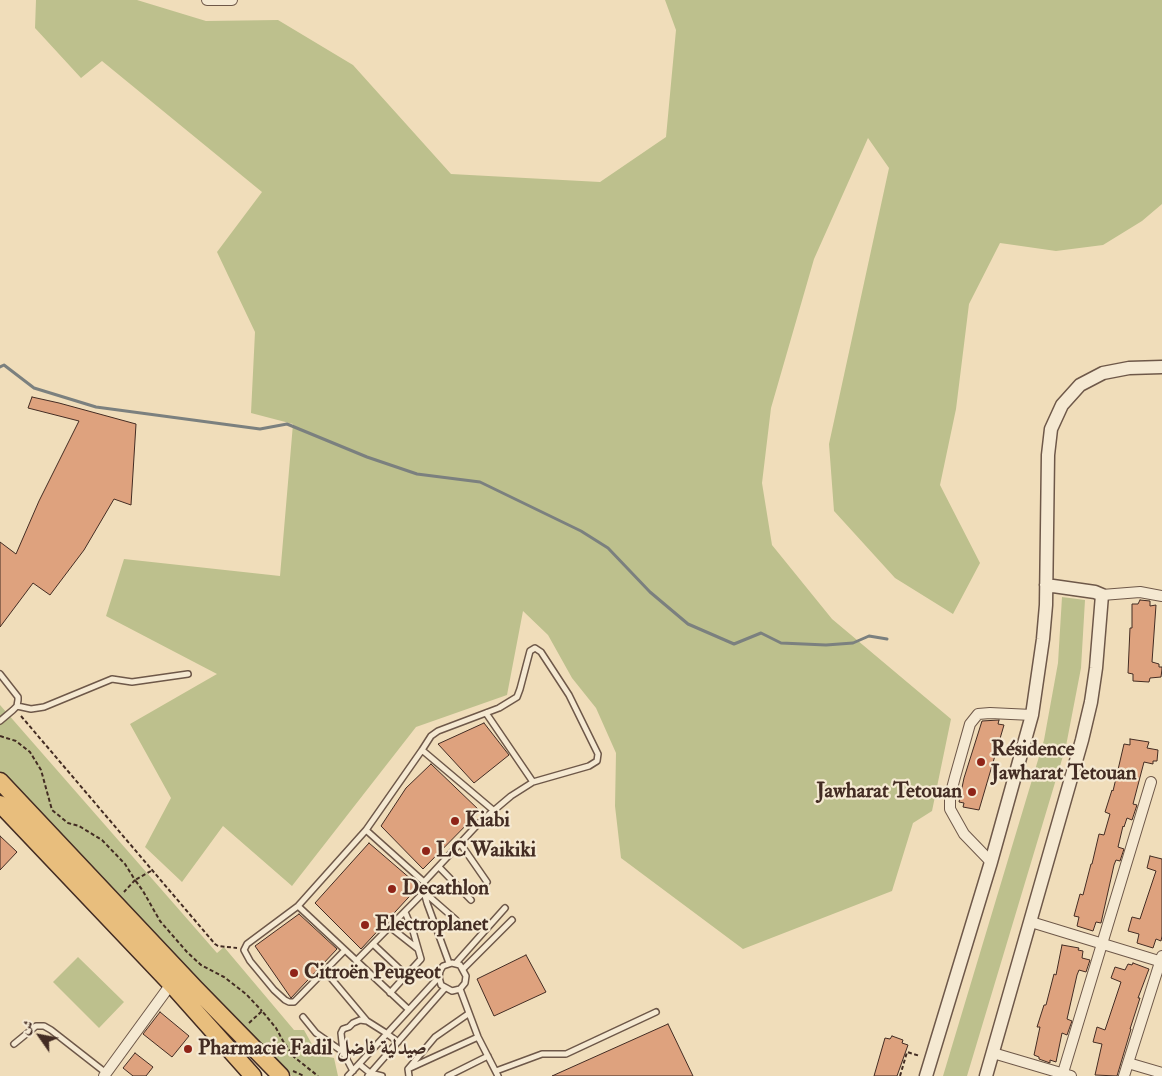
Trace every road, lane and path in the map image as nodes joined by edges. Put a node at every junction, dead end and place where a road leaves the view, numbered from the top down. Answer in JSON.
{"nodes":[{"id":1,"x":207,"y":0,"type":"edge"},
{"id":2,"x":232,"y":0,"type":"edge"},
{"id":3,"x":1162,"y":367,"type":"edge"},
{"id":4,"x":1046,"y":585,"type":"junction"},
{"id":5,"x":1102,"y":595,"type":"junction"},
{"id":6,"x":1162,"y":596,"type":"edge"},
{"id":7,"x":0,"y":674,"type":"edge"},
{"id":8,"x":188,"y":674,"type":"dead end"},
{"id":9,"x":16,"y":707,"type":"junction"},
{"id":10,"x":486,"y":713,"type":"junction"},
{"id":11,"x":1032,"y":715,"type":"junction"},
{"id":12,"x":0,"y":721,"type":"edge"},
{"id":13,"x":0,"y":736,"type":"edge"},
{"id":14,"x":422,"y":750,"type":"junction"},
{"id":15,"x":0,"y":782,"type":"edge"},
{"id":16,"x":532,"y":782,"type":"junction"},
{"id":17,"x":1151,"y":782,"type":"dead end"},
{"id":18,"x":0,"y":804,"type":"edge"},
{"id":19,"x":493,"y":810,"type":"junction"},
{"id":20,"x":366,"y":830,"type":"junction"},
{"id":21,"x":460,"y":844,"type":"junction"},
{"id":22,"x":991,"y":862,"type":"junction"},
{"id":23,"x":439,"y":866,"type":"junction"},
{"id":24,"x":151,"y":871,"type":"junction"},
{"id":25,"x":135,"y":880,"type":"junction"},
{"id":26,"x":424,"y":882,"type":"junction"},
{"id":27,"x":487,"y":882,"type":"dead end"},
{"id":28,"x":424,"y":892,"type":"junction"},
{"id":29,"x":122,"y":893,"type":"dead end"},
{"id":30,"x":471,"y":900,"type":"dead end"},
{"id":31,"x":298,"y":906,"type":"junction"},
{"id":32,"x":505,"y":908,"type":"dead end"},
{"id":33,"x":404,"y":912,"type":"junction"},
{"id":34,"x":456,"y":920,"type":"dead end"},
{"id":35,"x":512,"y":920,"type":"dead end"},
{"id":36,"x":1031,"y":922,"type":"junction"},
{"id":37,"x":390,"y":927,"type":"junction"},
{"id":38,"x":373,"y":944,"type":"junction"},
{"id":39,"x":1102,"y":944,"type":"junction"},
{"id":40,"x":244,"y":947,"type":"junction"},
{"id":41,"x":418,"y":949,"type":"junction"},
{"id":42,"x":345,"y":950,"type":"junction"},
{"id":43,"x":1161,"y":960,"type":"edge"},
{"id":44,"x":356,"y":961,"type":"junction"},
{"id":45,"x":449,"y":963,"type":"junction"},
{"id":46,"x":456,"y":963,"type":"junction"},
{"id":47,"x":464,"y":968,"type":"junction"},
{"id":48,"x":325,"y":971,"type":"junction"},
{"id":49,"x":407,"y":976,"type":"junction"},
{"id":50,"x":439,"y":977,"type":"junction"},
{"id":51,"x":171,"y":984,"type":"junction"},
{"id":52,"x":444,"y":988,"type":"junction"},
{"id":53,"x":460,"y":989,"type":"junction"},
{"id":54,"x":390,"y":993,"type":"junction"},
{"id":55,"x":408,"y":1010,"type":"junction"},
{"id":56,"x":262,"y":1011,"type":"junction"},
{"id":57,"x":656,"y":1012,"type":"dead end"},
{"id":58,"x":468,"y":1014,"type":"junction"},
{"id":59,"x":303,"y":1018,"type":"dead end"},
{"id":60,"x":367,"y":1021,"type":"junction"},
{"id":61,"x":245,"y":1027,"type":"dead end"},
{"id":62,"x":386,"y":1033,"type":"junction"},
{"id":63,"x":478,"y":1037,"type":"junction"},
{"id":64,"x":398,"y":1042,"type":"junction"},
{"id":65,"x":14,"y":1044,"type":"dead end"},
{"id":66,"x":343,"y":1052,"type":"junction"},
{"id":67,"x":993,"y":1053,"type":"junction"},
{"id":68,"x":488,"y":1056,"type":"junction"},
{"id":69,"x":931,"y":1059,"type":"junction"},
{"id":70,"x":1128,"y":1063,"type":"junction"},
{"id":71,"x":359,"y":1064,"type":"junction"},
{"id":72,"x":408,"y":1069,"type":"junction"},
{"id":73,"x":353,"y":1071,"type":"junction"},
{"id":74,"x":497,"y":1073,"type":"edge"},
{"id":75,"x":1162,"y":1073,"type":"edge"},
{"id":76,"x":369,"y":1074,"type":"edge"},
{"id":77,"x":105,"y":1075,"type":"edge"},
{"id":78,"x":1065,"y":1075,"type":"edge"},
{"id":79,"x":253,"y":1076,"type":"edge"},
{"id":80,"x":281,"y":1076,"type":"edge"},
{"id":81,"x":318,"y":1076,"type":"edge"},
{"id":82,"x":348,"y":1076,"type":"edge"},
{"id":83,"x":382,"y":1076,"type":"edge"},
{"id":84,"x":409,"y":1076,"type":"edge"},
{"id":85,"x":448,"y":1076,"type":"edge"},
{"id":86,"x":900,"y":1076,"type":"edge"},
{"id":87,"x":926,"y":1076,"type":"edge"},
{"id":88,"x":986,"y":1076,"type":"edge"},
{"id":89,"x":1124,"y":1076,"type":"edge"}],
"edges":[{"from":1,"to":2,"type":"street"},
{"from":3,"to":4,"type":"street"},
{"from":4,"to":5,"type":"street"},
{"from":4,"to":11,"type":"street"},
{"from":5,"to":6,"type":"street"},
{"from":5,"to":36,"type":"street"},
{"from":7,"to":9,"type":"lane"},
{"from":8,"to":9,"type":"lane"},
{"from":9,"to":12,"type":"lane"},
{"from":9,"to":24,"type":"path"},
{"from":10,"to":14,"type":"lane"},
{"from":10,"to":16,"type":"lane"},
{"from":10,"to":16,"type":"lane"},
{"from":11,"to":22,"type":"street"},
{"from":11,"to":22,"type":"street"},
{"from":13,"to":25,"type":"path"},
{"from":14,"to":19,"type":"lane"},
{"from":14,"to":20,"type":"lane"},
{"from":15,"to":80,"type":"highway"},
{"from":16,"to":19,"type":"lane"},
{"from":17,"to":39,"type":"street"},
{"from":18,"to":51,"type":"highway"},
{"from":19,"to":21,"type":"lane"},
{"from":20,"to":26,"type":"lane"},
{"from":20,"to":31,"type":"lane"},
{"from":21,"to":23,"type":"lane"},
{"from":21,"to":27,"type":"lane"},
{"from":22,"to":69,"type":"street"},
{"from":23,"to":26,"type":"lane"},
{"from":23,"to":30,"type":"lane"},
{"from":24,"to":25,"type":"path"},
{"from":24,"to":40,"type":"path"},
{"from":25,"to":29,"type":"path"},
{"from":25,"to":56,"type":"path"},
{"from":26,"to":28,"type":"lane"},
{"from":28,"to":33,"type":"lane"},
{"from":28,"to":34,"type":"lane"},
{"from":28,"to":45,"type":"lane"},
{"from":31,"to":40,"type":"lane"},
{"from":31,"to":42,"type":"lane"},
{"from":32,"to":46,"type":"lane"},
{"from":33,"to":37,"type":"lane"},
{"from":33,"to":41,"type":"lane"},
{"from":35,"to":47,"type":"lane"},
{"from":36,"to":39,"type":"street"},
{"from":36,"to":67,"type":"street"},
{"from":37,"to":38,"type":"lane"},
{"from":37,"to":41,"type":"lane"},
{"from":38,"to":44,"type":"lane"},
{"from":38,"to":49,"type":"lane"},
{"from":39,"to":43,"type":"street"},
{"from":39,"to":78,"type":"street"},
{"from":40,"to":48,"type":"lane"},
{"from":41,"to":49,"type":"lane"},
{"from":42,"to":44,"type":"lane"},
{"from":42,"to":48,"type":"lane"},
{"from":43,"to":70,"type":"street"},
{"from":44,"to":54,"type":"lane"},
{"from":45,"to":46,"type":"lane"},
{"from":45,"to":50,"type":"lane"},
{"from":46,"to":47,"type":"lane"},
{"from":47,"to":53,"type":"lane"},
{"from":48,"to":60,"type":"lane"},
{"from":49,"to":54,"type":"lane"},
{"from":50,"to":52,"type":"lane"},
{"from":50,"to":55,"type":"lane"},
{"from":51,"to":77,"type":"street"},
{"from":51,"to":79,"type":"highway"},
{"from":52,"to":53,"type":"lane"},
{"from":52,"to":64,"type":"lane"},
{"from":53,"to":58,"type":"lane"},
{"from":54,"to":55,"type":"lane"},
{"from":55,"to":62,"type":"lane"},
{"from":56,"to":61,"type":"path"},
{"from":56,"to":81,"type":"path"},
{"from":57,"to":74,"type":"lane"},
{"from":58,"to":63,"type":"lane"},
{"from":58,"to":72,"type":"lane"},
{"from":59,"to":66,"type":"lane"},
{"from":60,"to":62,"type":"lane"},
{"from":60,"to":66,"type":"lane"},
{"from":62,"to":64,"type":"lane"},
{"from":62,"to":71,"type":"lane"},
{"from":63,"to":68,"type":"lane"},
{"from":63,"to":72,"type":"lane"},
{"from":64,"to":76,"type":"lane"},
{"from":65,"to":77,"type":"lane"},
{"from":66,"to":73,"type":"lane"},
{"from":67,"to":78,"type":"street"},
{"from":67,"to":88,"type":"street"},
{"from":68,"to":74,"type":"lane"},
{"from":68,"to":85,"type":"lane"},
{"from":69,"to":86,"type":"path"},
{"from":69,"to":87,"type":"street"},
{"from":70,"to":75,"type":"street"},
{"from":70,"to":89,"type":"street"},
{"from":71,"to":73,"type":"lane"},
{"from":71,"to":76,"type":"lane"},
{"from":72,"to":84,"type":"lane"},
{"from":73,"to":82,"type":"lane"},
{"from":76,"to":83,"type":"lane"}]}
